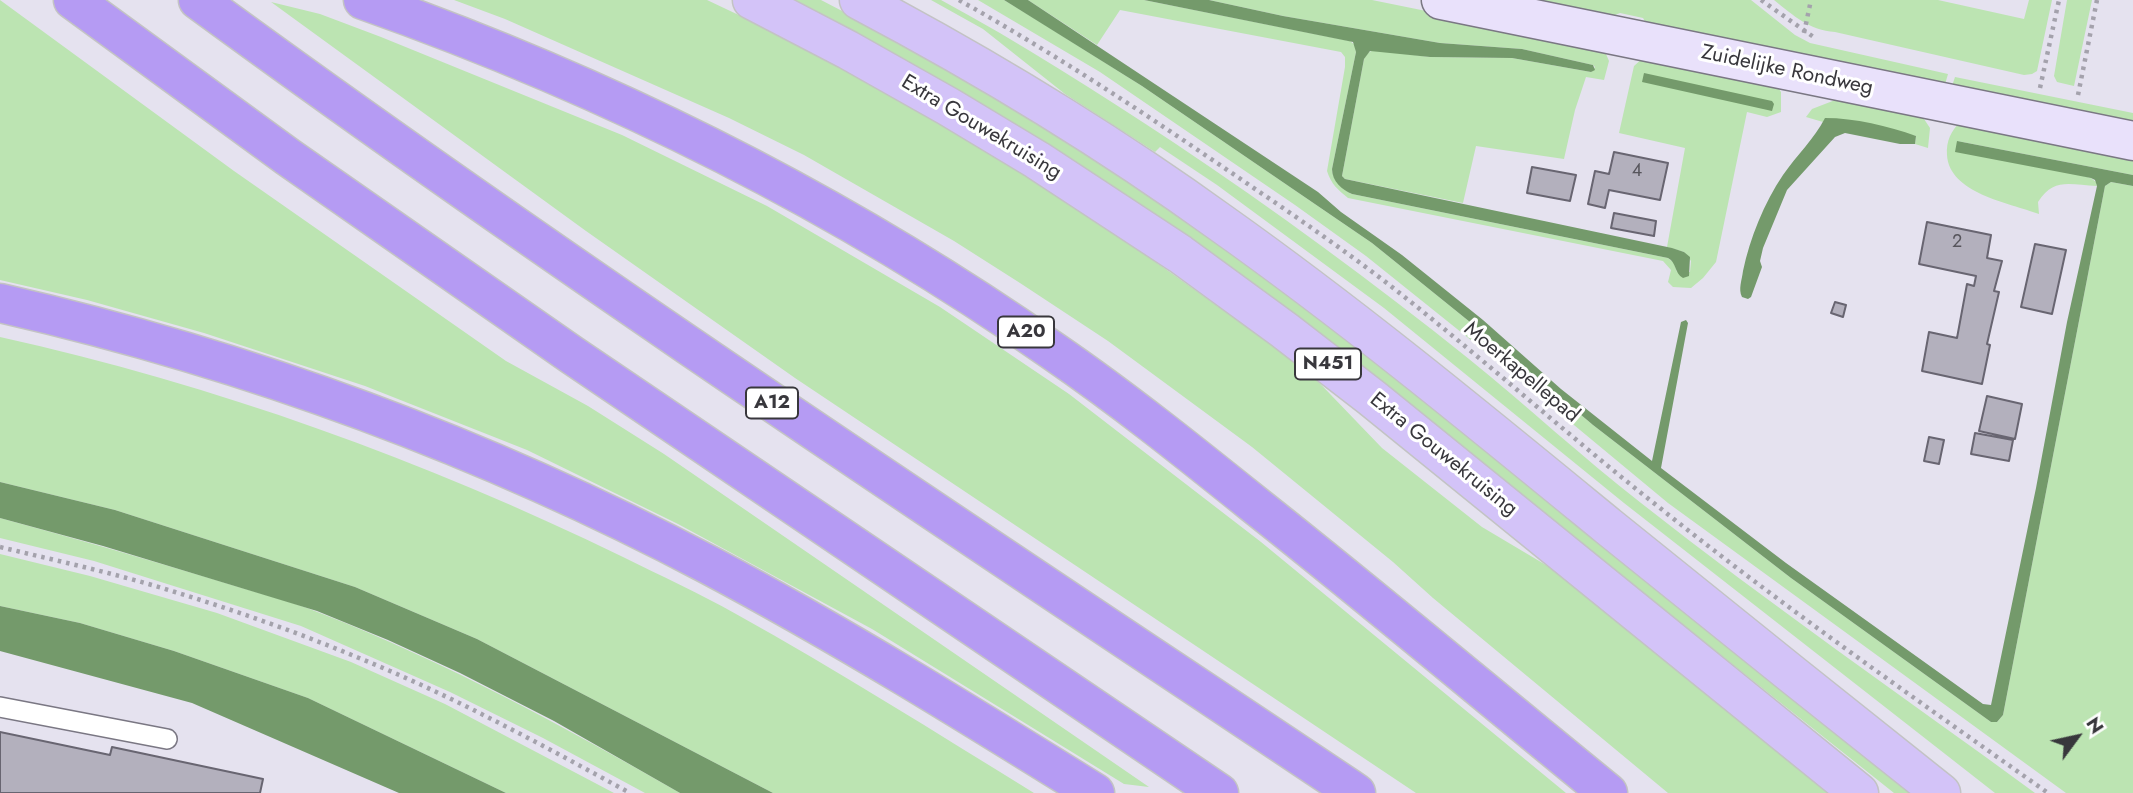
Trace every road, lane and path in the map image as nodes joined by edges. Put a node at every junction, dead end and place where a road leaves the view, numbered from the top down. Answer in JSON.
{"nodes":[{"id":1,"x":73,"y":0,"type":"edge"},
{"id":2,"x":198,"y":0,"type":"edge"},
{"id":3,"x":363,"y":0,"type":"edge"},
{"id":4,"x":752,"y":0,"type":"edge"},
{"id":5,"x":859,"y":0,"type":"edge"},
{"id":6,"x":959,"y":0,"type":"edge"},
{"id":7,"x":1441,"y":0,"type":"edge"},
{"id":8,"x":1811,"y":0,"type":"edge"},
{"id":9,"x":2059,"y":0,"type":"edge"},
{"id":10,"x":2097,"y":0,"type":"edge"},
{"id":11,"x":1804,"y":31,"type":"dead end"},
{"id":12,"x":2040,"y":89,"type":"dead end"},
{"id":13,"x":2078,"y":96,"type":"dead end"},
{"id":14,"x":2133,"y":141,"type":"edge"},
{"id":15,"x":0,"y":303,"type":"edge"},
{"id":16,"x":0,"y":547,"type":"edge"},
{"id":17,"x":0,"y":707,"type":"edge"},
{"id":18,"x":167,"y":739,"type":"dead end"},
{"id":19,"x":630,"y":793,"type":"edge"},
{"id":20,"x":1095,"y":793,"type":"edge"},
{"id":21,"x":1219,"y":793,"type":"edge"},
{"id":22,"x":1356,"y":793,"type":"edge"},
{"id":23,"x":1608,"y":793,"type":"edge"},
{"id":24,"x":1859,"y":793,"type":"edge"},
{"id":25,"x":1941,"y":793,"type":"edge"},
{"id":26,"x":2048,"y":793,"type":"edge"}],
"edges":[{"from":1,"to":21,"type":"highway"},
{"from":2,"to":22,"type":"highway","number":"A12"},
{"from":3,"to":23,"type":"highway","number":"A20"},
{"from":4,"to":24,"type":"main road","name":"Extra Gouwekruising","number":"N451"},
{"from":5,"to":25,"type":"main road","number":"N451"},
{"from":6,"to":26,"type":"path","name":"Moerkapellepad"},
{"from":7,"to":14,"type":"main road","name":"Zuidelijke Rondweg"},
{"from":8,"to":11,"type":"path"},
{"from":9,"to":12,"type":"path"},
{"from":10,"to":13,"type":"path"},
{"from":15,"to":20,"type":"highway"},
{"from":16,"to":19,"type":"path"},
{"from":17,"to":18,"type":"lane"}]}
